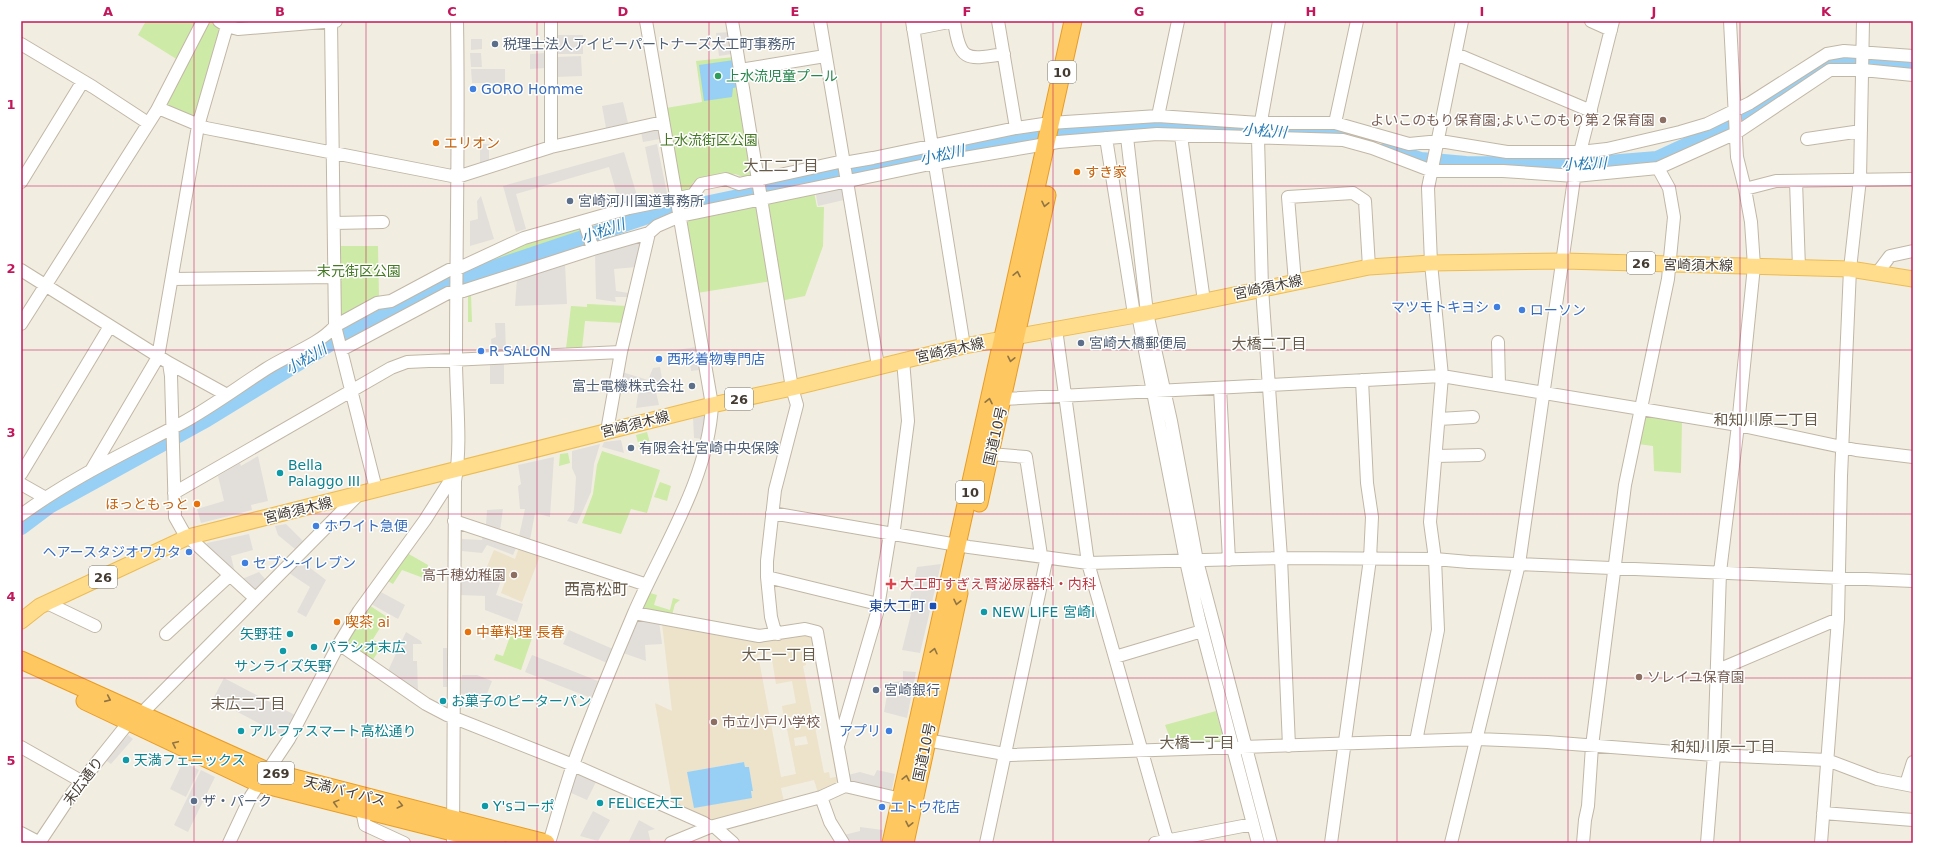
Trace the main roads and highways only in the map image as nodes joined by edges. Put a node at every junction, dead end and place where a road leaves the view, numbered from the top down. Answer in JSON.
{"nodes":[{"id":1,"x":1073,"y":21,"type":"edge"},
{"id":2,"x":1085,"y":21,"type":"edge"},
{"id":3,"x":1054,"y":133,"type":"junction"},
{"id":4,"x":1913,"y":279,"type":"edge"},
{"id":5,"x":1010,"y":337,"type":"junction"},
{"id":6,"x":964,"y":545,"type":"junction"},
{"id":7,"x":21,"y":621,"type":"edge"},
{"id":8,"x":21,"y":660,"type":"edge"},
{"id":9,"x":21,"y":672,"type":"edge"},
{"id":10,"x":135,"y":718,"type":"junction"},
{"id":11,"x":921,"y":739,"type":"junction"},
{"id":12,"x":262,"y":777,"type":"junction"},
{"id":13,"x":453,"y":832,"type":"edge"},
{"id":14,"x":496,"y":843,"type":"edge"},
{"id":15,"x":546,"y":843,"type":"edge"},
{"id":16,"x":891,"y":843,"type":"edge"},
{"id":17,"x":905,"y":843,"type":"edge"}],
"edges":[{"from":1,"to":3,"type":"highway","number":"10"},
{"from":2,"to":3,"type":"highway","number":"10"},
{"from":3,"to":5,"type":"highway","name":"国道10号","number":"10"},
{"from":4,"to":5,"type":"main road","name":"宮崎須木線","number":"26"},
{"from":6,"to":5,"type":"highway","name":"国道10号","number":"10","one_way":true},
{"from":5,"to":6,"type":"highway","name":"国道10号","number":"10","one_way":true},
{"from":5,"to":7,"type":"main road","name":"宮崎須木線","number":"26"},
{"from":6,"to":11,"type":"highway","name":"国道10号","number":"10"},
{"from":8,"to":10,"type":"highway","name":"天満バイパス","number":"269","one_way":true},
{"from":9,"to":10,"type":"highway","name":"天満バイパス","number":"269"},
{"from":10,"to":12,"type":"highway","name":"天満バイパス","number":"269"},
{"from":16,"to":11,"type":"highway","name":"国道10号","number":"10","one_way":true},
{"from":11,"to":17,"type":"highway","name":"国道10号","number":"10","one_way":true},
{"from":12,"to":13,"type":"highway","name":"天満バイパス","number":"269","one_way":true},
{"from":13,"to":12,"type":"highway","name":"天満バイパス","number":"269","one_way":true},
{"from":13,"to":14,"type":"highway","name":"天満バイパス","number":"269"},
{"from":13,"to":15,"type":"highway","name":"天満バイパス","number":"269"}]}
